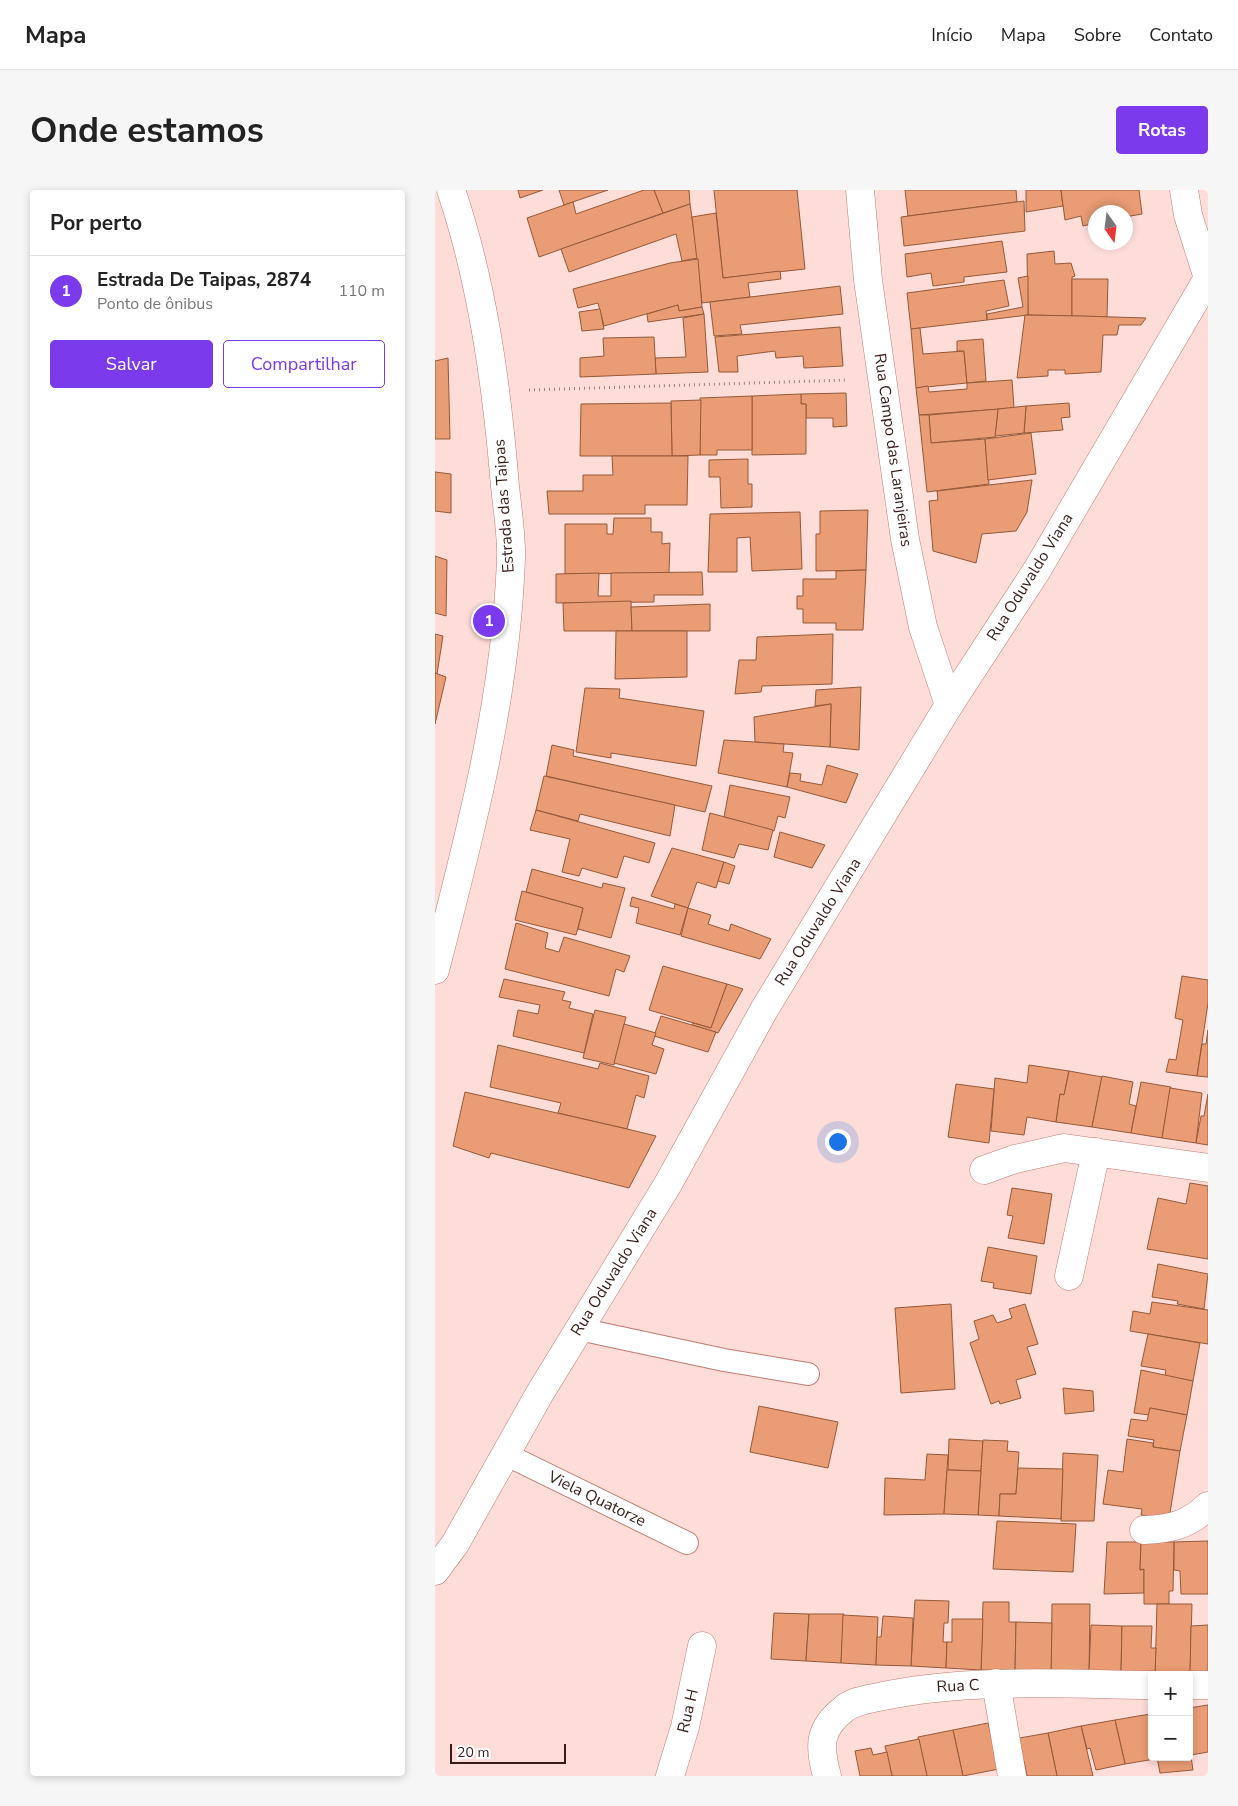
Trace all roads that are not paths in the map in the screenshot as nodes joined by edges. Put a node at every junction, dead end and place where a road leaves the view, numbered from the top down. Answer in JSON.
{"nodes":[{"id":1,"x":451,"y":190,"type":"edge"},
{"id":2,"x":860,"y":190,"type":"edge"},
{"id":3,"x":1184,"y":190,"type":"edge"},
{"id":4,"x":1208,"y":278,"type":"edge"},
{"id":5,"x":949,"y":705,"type":"junction"},
{"id":6,"x":440,"y":927,"type":"edge"},
{"id":7,"x":435,"y":970,"type":"edge"},
{"id":8,"x":1096,"y":1152,"type":"junction"},
{"id":9,"x":1208,"y":1168,"type":"edge"},
{"id":10,"x":984,"y":1170,"type":"dead end"},
{"id":11,"x":1069,"y":1276,"type":"dead end"},
{"id":12,"x":579,"y":1329,"type":"junction"},
{"id":13,"x":808,"y":1374,"type":"dead end"},
{"id":14,"x":507,"y":1455,"type":"junction"},
{"id":15,"x":1208,"y":1506,"type":"edge"},
{"id":16,"x":1144,"y":1530,"type":"dead end"},
{"id":17,"x":687,"y":1543,"type":"dead end"},
{"id":18,"x":435,"y":1570,"type":"edge"},
{"id":19,"x":702,"y":1646,"type":"dead end"},
{"id":20,"x":996,"y":1684,"type":"junction"},
{"id":21,"x":1148,"y":1684,"type":"edge"},
{"id":22,"x":1193,"y":1685,"type":"edge"},
{"id":23,"x":1208,"y":1685,"type":"edge"},
{"id":24,"x":670,"y":1776,"type":"edge"},
{"id":25,"x":827,"y":1776,"type":"edge"},
{"id":26,"x":1012,"y":1776,"type":"edge"}],
"edges":[{"from":1,"to":6,"type":"street","name":"Estrada das Taipas"},
{"from":2,"to":5,"type":"street","name":"Rua Campo das Laranjeiras"},
{"from":3,"to":4,"type":"street"},
{"from":4,"to":5,"type":"street","name":"Rua Oduvaldo Viana"},
{"from":5,"to":12,"type":"street","name":"Rua Oduvaldo Viana"},
{"from":6,"to":7,"type":"street","name":"Estrada das Taipas"},
{"from":8,"to":9,"type":"street"},
{"from":8,"to":10,"type":"street"},
{"from":8,"to":11,"type":"street"},
{"from":12,"to":13,"type":"lane"},
{"from":12,"to":14,"type":"street","name":"Rua Oduvaldo Viana"},
{"from":14,"to":17,"type":"lane","name":"Viela Quatorze"},
{"from":14,"to":18,"type":"street","name":"Rua Oduvaldo Viana"},
{"from":15,"to":16,"type":"street"},
{"from":19,"to":24,"type":"street","name":"Rua H"},
{"from":20,"to":21,"type":"street","name":"Rua C"},
{"from":20,"to":25,"type":"street","name":"Rua C"},
{"from":20,"to":26,"type":"street"},
{"from":22,"to":23,"type":"street"}]}
